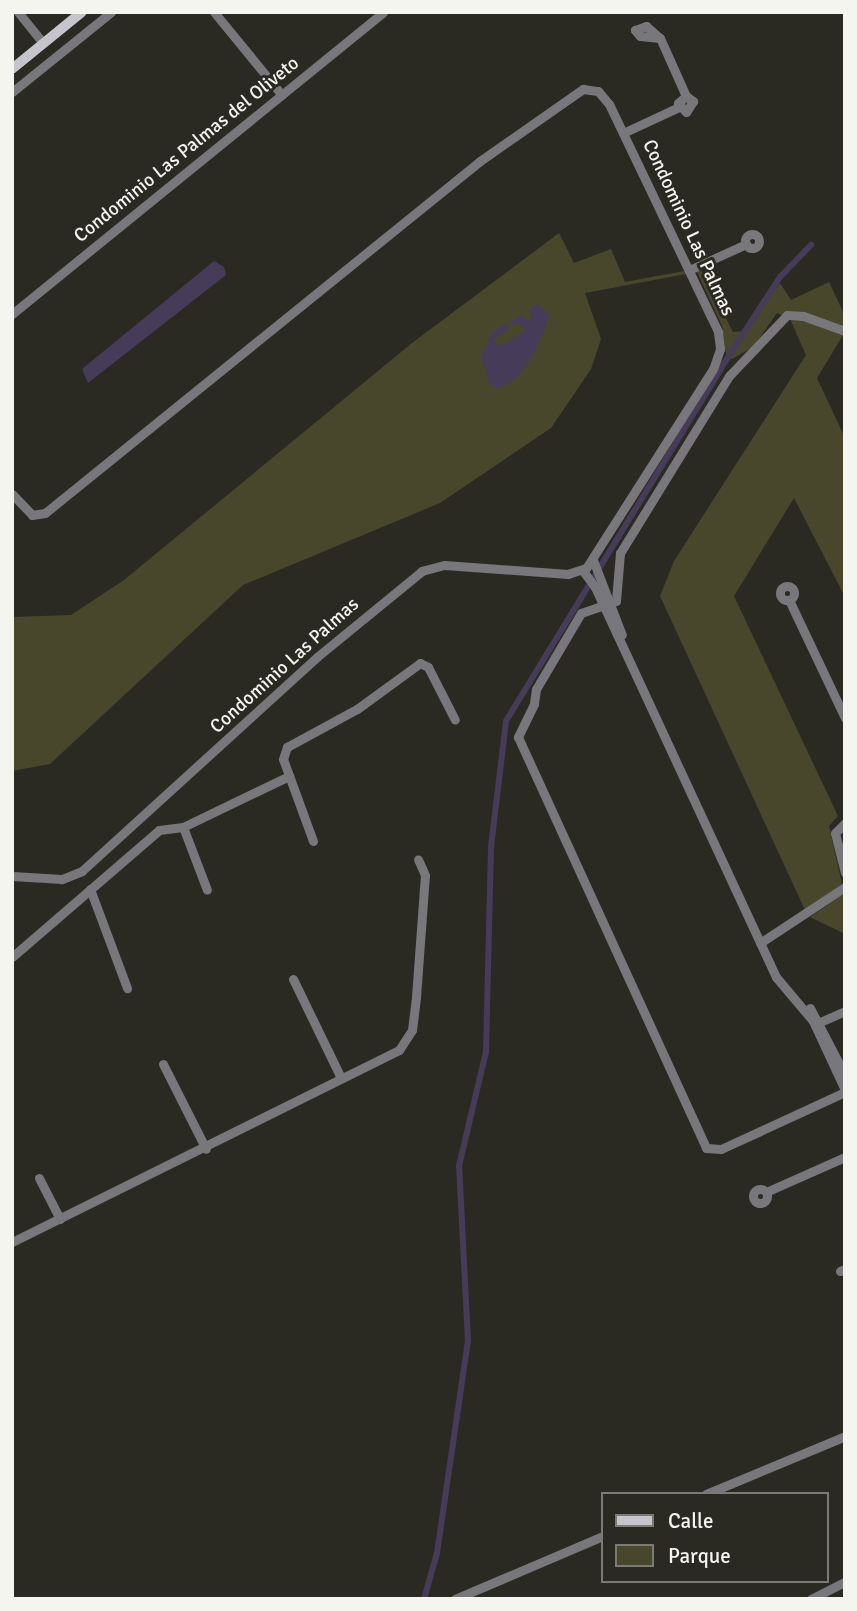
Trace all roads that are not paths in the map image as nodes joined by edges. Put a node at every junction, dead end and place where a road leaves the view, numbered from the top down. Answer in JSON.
{"nodes":[{"id":1,"x":18,"y":12,"type":"edge"},
{"id":2,"x":82,"y":12,"type":"edge"},
{"id":3,"x":111,"y":12,"type":"edge"},
{"id":4,"x":214,"y":12,"type":"edge"},
{"id":5,"x":383,"y":12,"type":"edge"},
{"id":6,"x":660,"y":38,"type":"dead end"},
{"id":7,"x":43,"y":43,"type":"junction"},
{"id":8,"x":12,"y":69,"type":"edge"},
{"id":9,"x":12,"y":92,"type":"edge"},
{"id":10,"x":282,"y":95,"type":"junction"},
{"id":11,"x":623,"y":133,"type":"junction"},
{"id":12,"x":746,"y":244,"type":"dead end"},
{"id":13,"x":689,"y":270,"type":"junction"},
{"id":14,"x":12,"y":314,"type":"edge"},
{"id":15,"x":845,"y":331,"type":"edge"},
{"id":16,"x":12,"y":494,"type":"edge"},
{"id":17,"x":583,"y":571,"type":"junction"},
{"id":18,"x":595,"y":575,"type":"junction"},
{"id":19,"x":789,"y":600,"type":"dead end"},
{"id":20,"x":607,"y":605,"type":"junction"},
{"id":21,"x":845,"y":718,"type":"edge"},
{"id":22,"x":455,"y":720,"type":"dead end"},
{"id":23,"x":289,"y":776,"type":"junction"},
{"id":24,"x":845,"y":823,"type":"edge"},
{"id":25,"x":183,"y":827,"type":"junction"},
{"id":26,"x":313,"y":841,"type":"dead end"},
{"id":27,"x":418,"y":859,"type":"dead end"},
{"id":28,"x":845,"y":873,"type":"edge"},
{"id":29,"x":12,"y":876,"type":"edge"},
{"id":30,"x":845,"y":887,"type":"edge"},
{"id":31,"x":90,"y":889,"type":"junction"},
{"id":32,"x":207,"y":890,"type":"dead end"},
{"id":33,"x":763,"y":942,"type":"junction"},
{"id":34,"x":12,"y":957,"type":"edge"},
{"id":35,"x":293,"y":979,"type":"dead end"},
{"id":36,"x":127,"y":988,"type":"dead end"},
{"id":37,"x":845,"y":1011,"type":"edge"},
{"id":38,"x":845,"y":1017,"type":"edge"},
{"id":39,"x":819,"y":1025,"type":"junction"},
{"id":40,"x":163,"y":1064,"type":"dead end"},
{"id":41,"x":845,"y":1075,"type":"edge"},
{"id":42,"x":341,"y":1079,"type":"junction"},
{"id":43,"x":845,"y":1091,"type":"edge"},
{"id":44,"x":206,"y":1149,"type":"junction"},
{"id":45,"x":845,"y":1157,"type":"edge"},
{"id":46,"x":39,"y":1178,"type":"dead end"},
{"id":47,"x":766,"y":1192,"type":"dead end"},
{"id":48,"x":60,"y":1219,"type":"junction"},
{"id":49,"x":12,"y":1242,"type":"edge"},
{"id":50,"x":845,"y":1436,"type":"edge"},
{"id":51,"x":711,"y":1492,"type":"edge"},
{"id":52,"x":602,"y":1536,"type":"edge"},
{"id":53,"x":845,"y":1582,"type":"edge"},
{"id":54,"x":455,"y":1599,"type":"edge"},
{"id":55,"x":811,"y":1599,"type":"edge"}],
"edges":[{"from":1,"to":7,"type":"street"},
{"from":2,"to":7,"type":"main road"},
{"from":3,"to":9,"type":"street"},
{"from":4,"to":10,"type":"street"},
{"from":5,"to":10,"type":"street","name":"Condominio Las Palmas del Oliveto"},
{"from":6,"to":11,"type":"street"},
{"from":7,"to":8,"type":"main road"},
{"from":10,"to":14,"type":"street","name":"Condominio Las Palmas del Oliveto"},
{"from":11,"to":13,"type":"street","name":"Condominio Las Palmas"},
{"from":11,"to":16,"type":"street","name":"Condominio Las Palmas"},
{"from":12,"to":13,"type":"street"},
{"from":13,"to":18,"type":"street","name":"Condominio Las Palmas"},
{"from":15,"to":20,"type":"street"},
{"from":17,"to":18,"type":"street","name":"Condominio Las Palmas"},
{"from":17,"to":18,"type":"street"},
{"from":17,"to":29,"type":"street","name":"Condominio Las Palmas"},
{"from":18,"to":20,"type":"street"},
{"from":19,"to":21,"type":"street"},
{"from":20,"to":33,"type":"street"},
{"from":20,"to":43,"type":"street"},
{"from":22,"to":23,"type":"street"},
{"from":23,"to":25,"type":"street"},
{"from":23,"to":26,"type":"street"},
{"from":24,"to":28,"type":"street"},
{"from":25,"to":31,"type":"street"},
{"from":25,"to":32,"type":"street"},
{"from":27,"to":42,"type":"street"},
{"from":30,"to":33,"type":"street"},
{"from":31,"to":34,"type":"street"},
{"from":31,"to":36,"type":"street"},
{"from":33,"to":39,"type":"street"},
{"from":35,"to":42,"type":"street"},
{"from":37,"to":39,"type":"street"},
{"from":38,"to":39,"type":"street"},
{"from":39,"to":41,"type":"street"},
{"from":39,"to":43,"type":"street"},
{"from":40,"to":44,"type":"street"},
{"from":42,"to":44,"type":"street"},
{"from":44,"to":48,"type":"street"},
{"from":45,"to":47,"type":"street"},
{"from":46,"to":48,"type":"street"},
{"from":48,"to":49,"type":"street"},
{"from":50,"to":51,"type":"street"},
{"from":52,"to":54,"type":"street"},
{"from":53,"to":55,"type":"street"}]}
